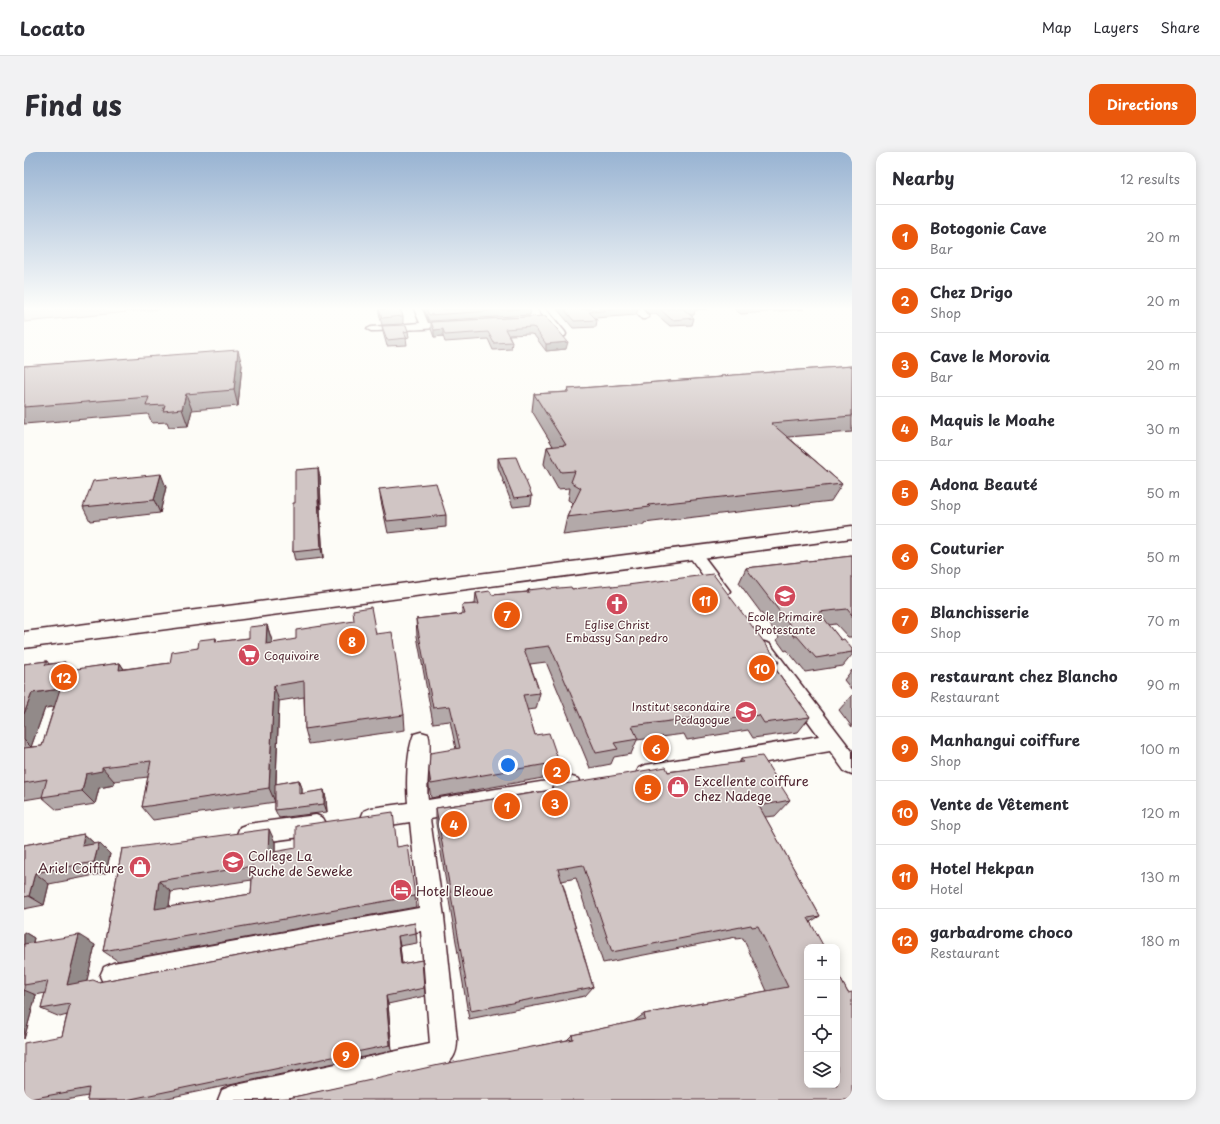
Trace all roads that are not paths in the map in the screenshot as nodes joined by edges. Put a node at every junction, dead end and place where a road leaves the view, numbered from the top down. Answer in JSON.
{"nodes":[{"id":1,"x":852,"y":532,"type":"edge"},
{"id":2,"x":852,"y":544,"type":"edge"},
{"id":3,"x":698,"y":558,"type":"junction"},
{"id":4,"x":730,"y":602,"type":"edge"},
{"id":5,"x":754,"y":634,"type":"edge"},
{"id":6,"x":24,"y":640,"type":"edge"},
{"id":7,"x":24,"y":650,"type":"edge"},
{"id":8,"x":421,"y":740,"type":"dead end"},
{"id":9,"x":846,"y":755,"type":"edge"},
{"id":10,"x":631,"y":776,"type":"edge"},
{"id":11,"x":592,"y":783,"type":"edge"},
{"id":12,"x":419,"y":811,"type":"junction"},
{"id":13,"x":356,"y":820,"type":"edge"},
{"id":14,"x":333,"y":823,"type":"edge"},
{"id":15,"x":230,"y":836,"type":"edge"},
{"id":16,"x":432,"y":917,"type":"junction"},
{"id":17,"x":113,"y":976,"type":"dead end"},
{"id":18,"x":232,"y":1100,"type":"edge"}],
"edges":[{"from":1,"to":3,"type":"main road"},
{"from":2,"to":3,"type":"main road"},
{"from":3,"to":4,"type":"street"},
{"from":3,"to":6,"type":"main road"},
{"from":3,"to":7,"type":"main road"},
{"from":5,"to":9,"type":"street"},
{"from":8,"to":12,"type":"street"},
{"from":9,"to":10,"type":"street"},
{"from":11,"to":12,"type":"street"},
{"from":12,"to":13,"type":"street"},
{"from":12,"to":16,"type":"street"},
{"from":14,"to":15,"type":"street"},
{"from":16,"to":17,"type":"street"},
{"from":16,"to":18,"type":"street"}]}
